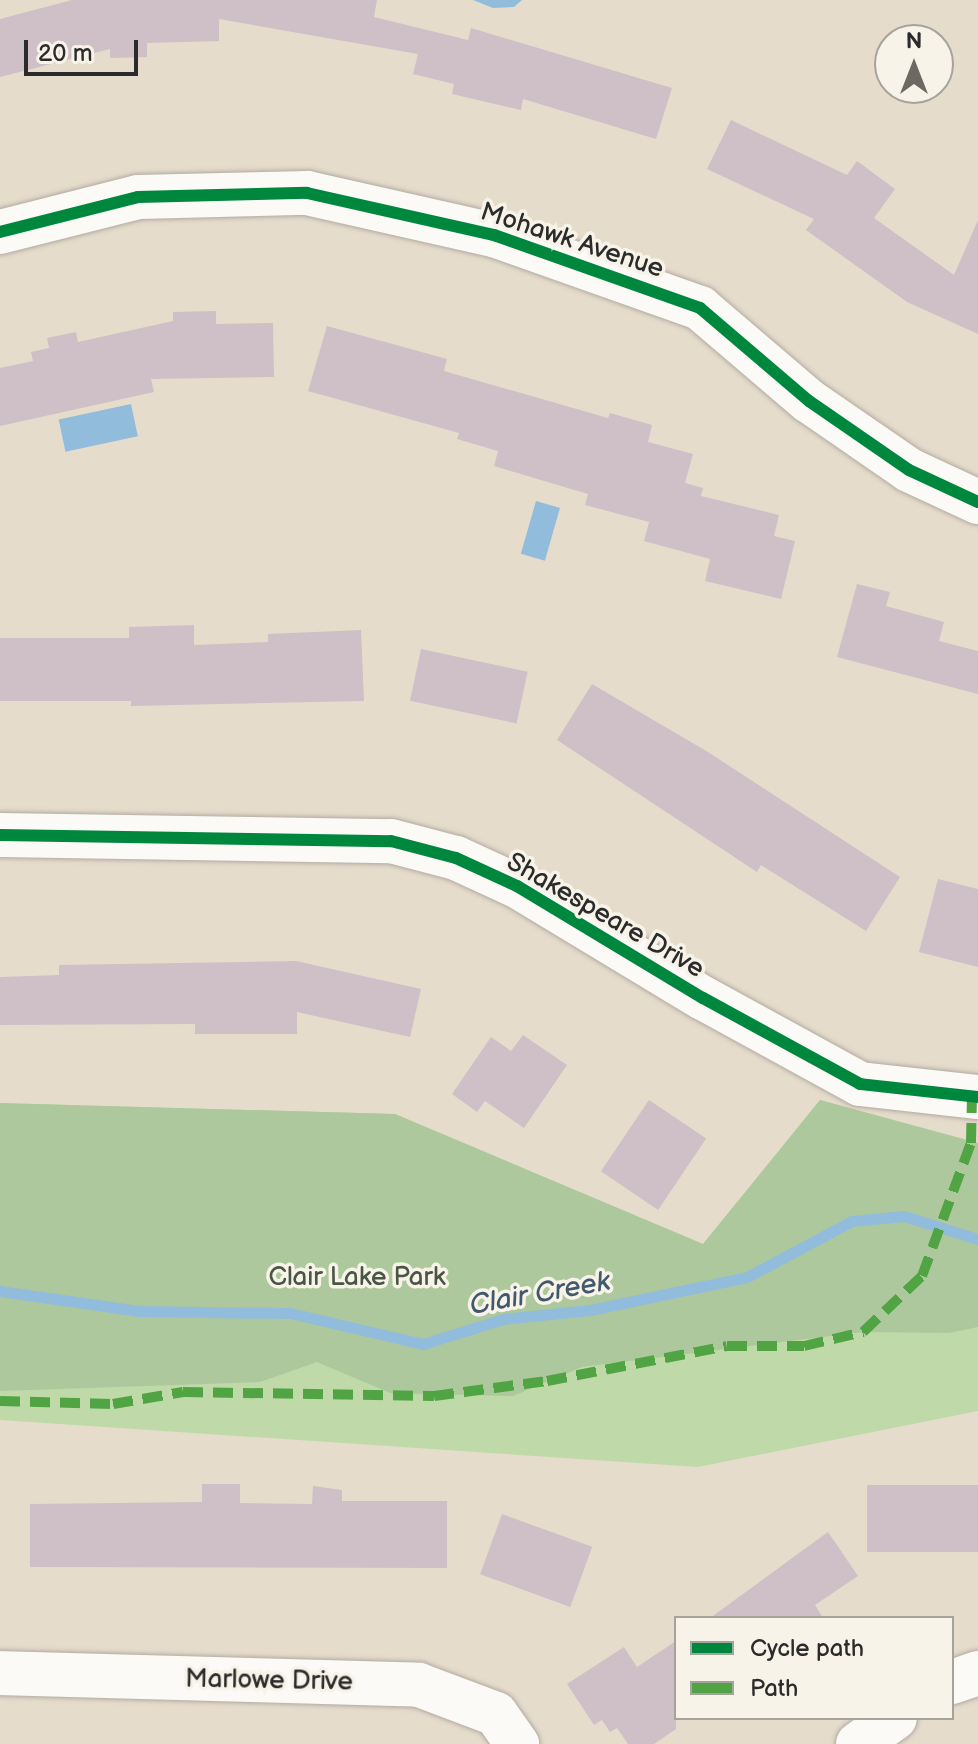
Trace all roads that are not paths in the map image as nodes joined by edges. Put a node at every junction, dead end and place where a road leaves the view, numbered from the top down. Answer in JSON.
{"nodes":[{"id":1,"x":0,"y":232,"type":"edge"},
{"id":2,"x":978,"y":502,"type":"edge"},
{"id":3,"x":0,"y":835,"type":"edge"},
{"id":4,"x":978,"y":1097,"type":"edge"},
{"id":5,"x":0,"y":1673,"type":"edge"},
{"id":6,"x":978,"y":1673,"type":"edge"},
{"id":7,"x":954,"y":1681,"type":"edge"},
{"id":8,"x":892,"y":1720,"type":"edge"},
{"id":9,"x":517,"y":1744,"type":"edge"},
{"id":10,"x":858,"y":1744,"type":"edge"}],
"edges":[{"from":1,"to":2,"type":"street","name":"Mohawk Avenue"},
{"from":3,"to":4,"type":"street","name":"Shakespeare Drive"},
{"from":5,"to":9,"type":"street","name":"Marlowe Drive"},
{"from":6,"to":7,"type":"street"},
{"from":8,"to":10,"type":"street"}]}
